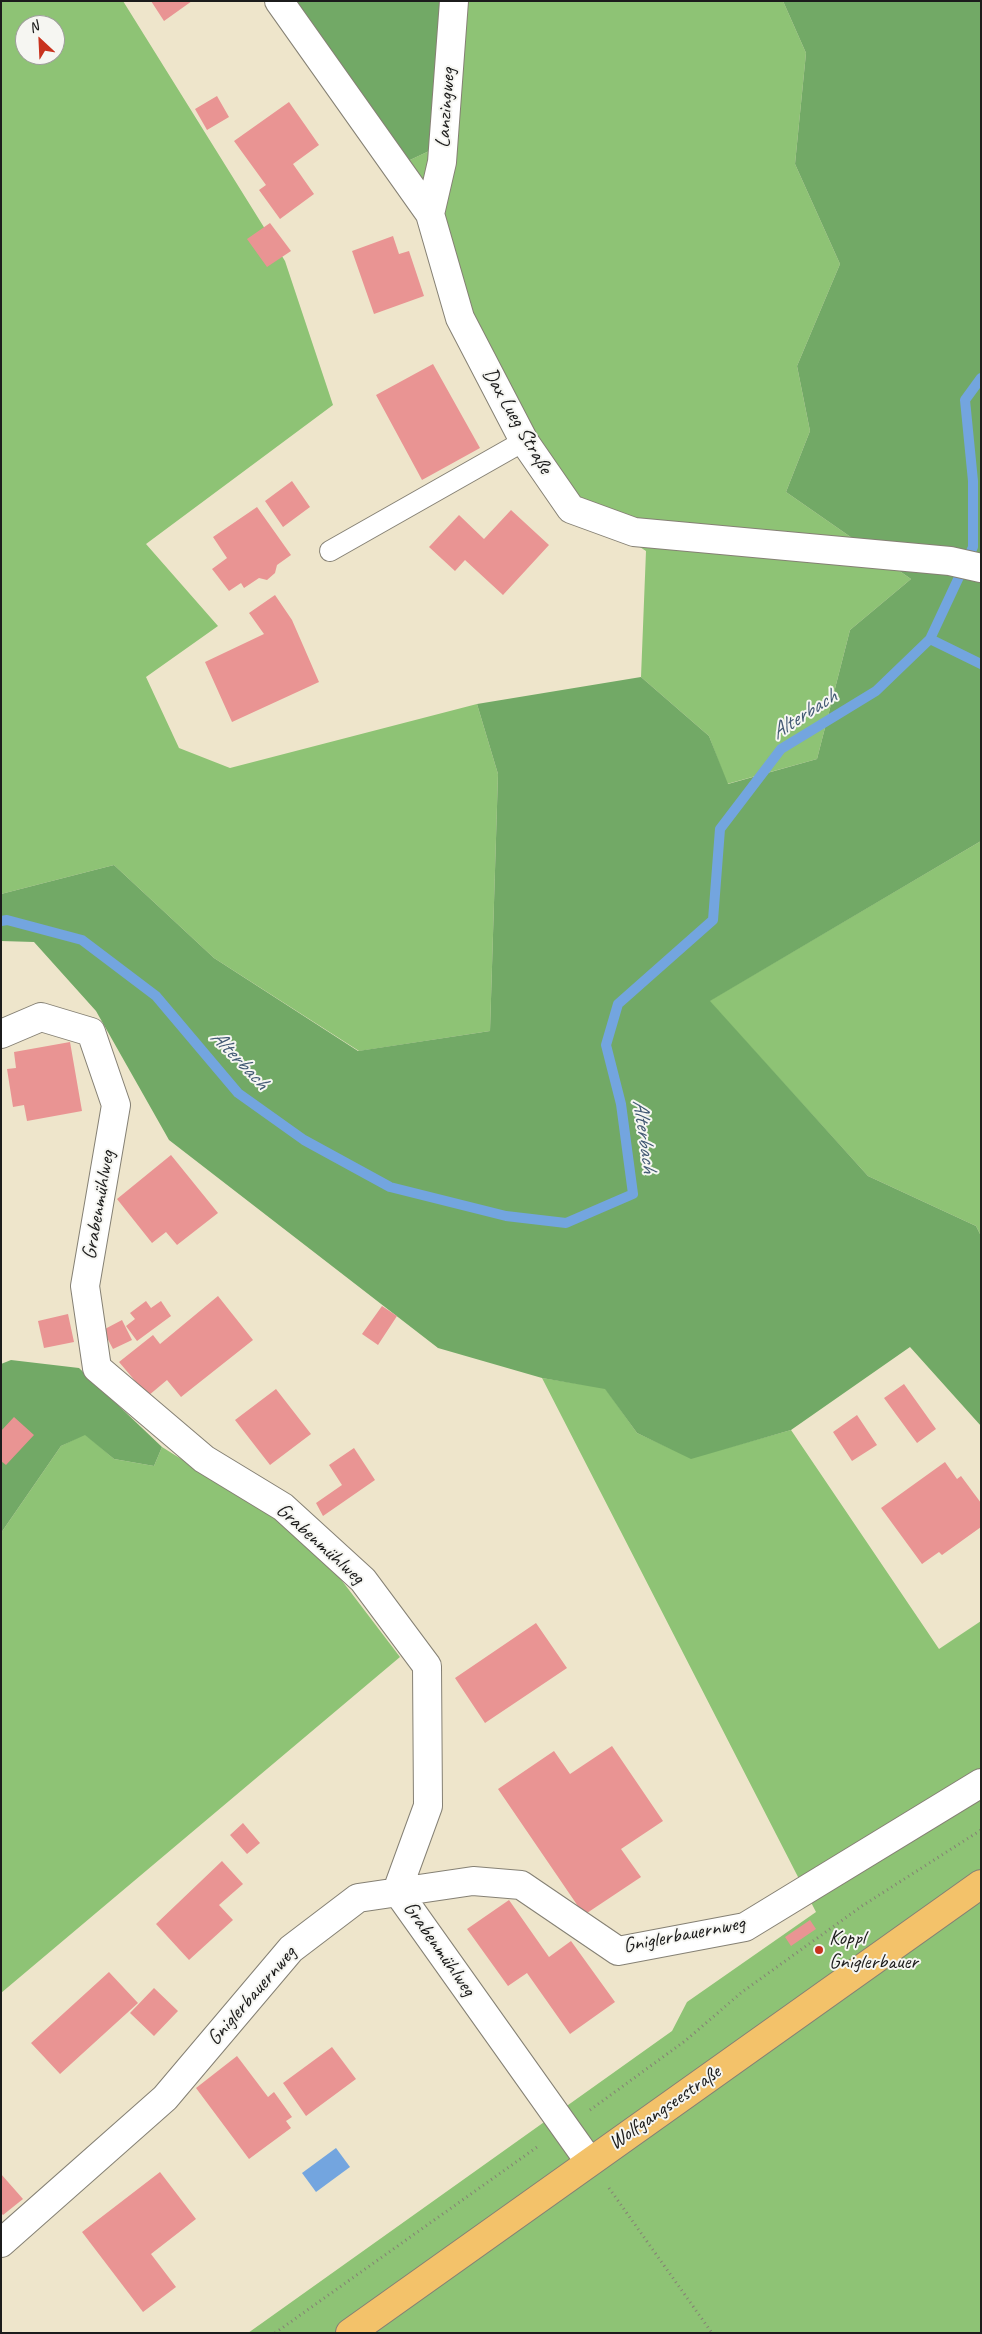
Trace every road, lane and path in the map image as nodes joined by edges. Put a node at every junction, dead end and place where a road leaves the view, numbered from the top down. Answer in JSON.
{"nodes":[{"id":1,"x":279,"y":1,"type":"edge"},
{"id":2,"x":454,"y":1,"type":"edge"},
{"id":3,"x":430,"y":214,"type":"junction"},
{"id":4,"x":524,"y":441,"type":"junction"},
{"id":5,"x":330,"y":551,"type":"dead end"},
{"id":6,"x":981,"y":568,"type":"edge"},
{"id":7,"x":1,"y":1034,"type":"edge"},
{"id":8,"x":981,"y":1783,"type":"edge"},
{"id":9,"x":981,"y":1830,"type":"edge"},
{"id":10,"x":981,"y":1884,"type":"edge"},
{"id":11,"x":397,"y":1891,"type":"junction"},
{"id":12,"x":566,"y":2127,"type":"junction"},
{"id":13,"x":589,"y":2161,"type":"junction"},
{"id":14,"x":1,"y":2243,"type":"edge"},
{"id":15,"x":275,"y":2333,"type":"edge"},
{"id":16,"x":350,"y":2333,"type":"edge"},
{"id":17,"x":712,"y":2333,"type":"edge"}],
"edges":[{"from":1,"to":3,"type":"street","name":"Dax Lueg Straße"},
{"from":2,"to":3,"type":"street","name":"Lanzingweg"},
{"from":3,"to":4,"type":"street","name":"Dax Lueg Straße"},
{"from":4,"to":5,"type":"lane"},
{"from":4,"to":6,"type":"street","name":"Dax Lueg Straße"},
{"from":7,"to":11,"type":"street","name":"Grabenmühlweg"},
{"from":8,"to":11,"type":"street","name":"Gniglerbauernweg"},
{"from":9,"to":12,"type":"path"},
{"from":10,"to":13,"type":"main road","name":"Wolfgangseestraße"},
{"from":11,"to":12,"type":"street","name":"Grabenmühlweg"},
{"from":11,"to":14,"type":"street","name":"Gniglerbauernweg"},
{"from":12,"to":13,"type":"street","name":"Grabenmühlweg"},
{"from":12,"to":15,"type":"path"},
{"from":13,"to":16,"type":"main road","name":"Wolfgangseestraße"},
{"from":13,"to":17,"type":"path"}]}
